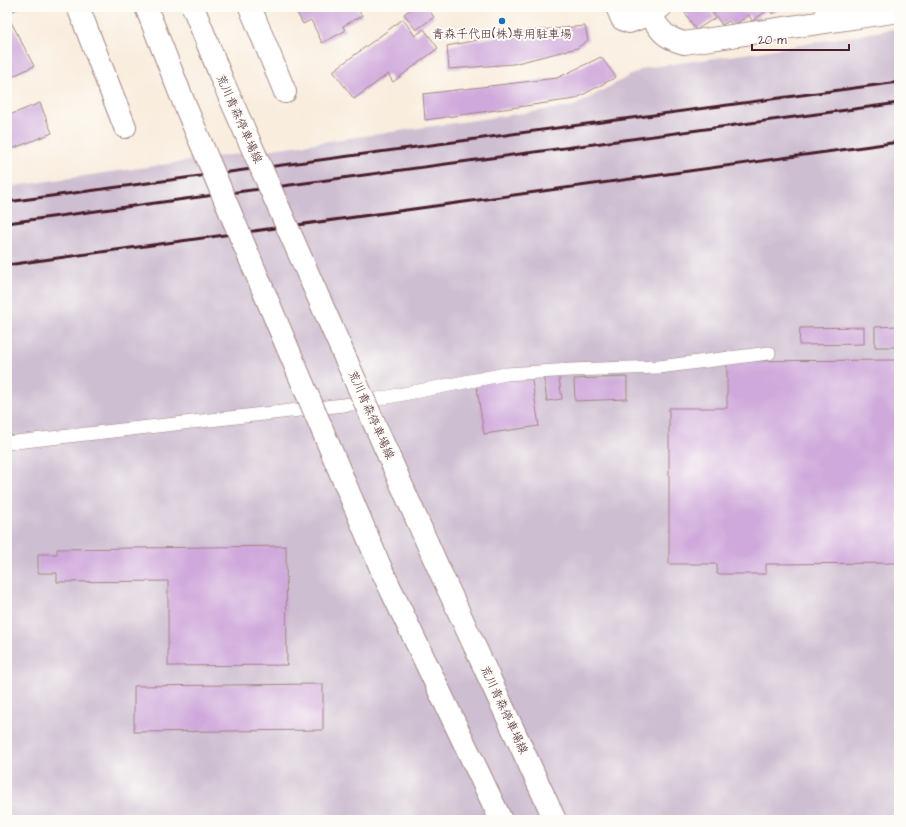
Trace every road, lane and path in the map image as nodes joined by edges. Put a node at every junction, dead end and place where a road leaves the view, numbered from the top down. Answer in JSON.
{"nodes":[{"id":1,"x":146,"y":7,"type":"edge"},
{"id":2,"x":193,"y":7,"type":"edge"},
{"id":3,"x":250,"y":7,"type":"edge"},
{"id":4,"x":617,"y":7,"type":"edge"},
{"id":5,"x":82,"y":8,"type":"edge"},
{"id":6,"x":655,"y":10,"type":"edge"},
{"id":7,"x":899,"y":11,"type":"edge"},
{"id":8,"x":824,"y":14,"type":"edge"},
{"id":9,"x":285,"y":92,"type":"dead end"},
{"id":10,"x":125,"y":126,"type":"dead end"},
{"id":11,"x":769,"y":353,"type":"dead end"},
{"id":12,"x":7,"y":444,"type":"edge"},
{"id":13,"x":501,"y":820,"type":"edge"},
{"id":14,"x":555,"y":820,"type":"edge"}],
"edges":[{"from":1,"to":13,"type":"main road","bridge":true},
{"from":2,"to":14,"type":"main road","name":"荒川青森停車場線","bridge":true},
{"from":3,"to":9,"type":"main road"},
{"from":4,"to":6,"type":"main road"},
{"from":5,"to":10,"type":"main road"},
{"from":6,"to":8,"type":"main road"},
{"from":7,"to":8,"type":"main road"},
{"from":11,"to":12,"type":"lane"}]}
